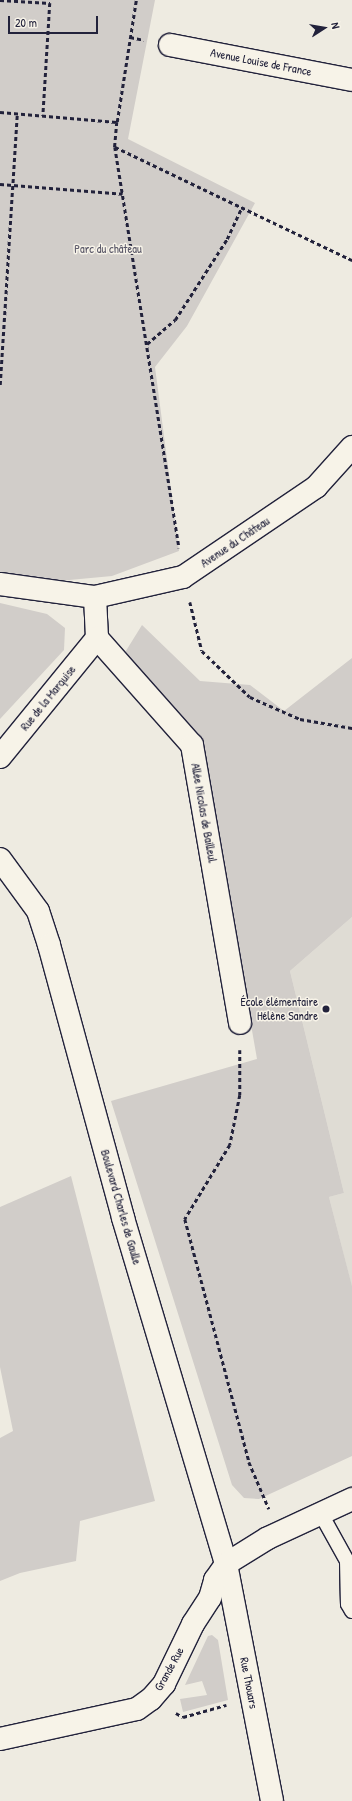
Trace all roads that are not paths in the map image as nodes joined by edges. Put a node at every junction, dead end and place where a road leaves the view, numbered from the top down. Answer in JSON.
{"nodes":[{"id":1,"x":170,"y":45,"type":"dead end"},
{"id":2,"x":352,"y":80,"type":"edge"},
{"id":3,"x":352,"y":447,"type":"edge"},
{"id":4,"x":0,"y":584,"type":"edge"},
{"id":5,"x":95,"y":597,"type":"junction"},
{"id":6,"x":97,"y":638,"type":"junction"},
{"id":7,"x":0,"y":757,"type":"edge"},
{"id":8,"x":0,"y":859,"type":"edge"},
{"id":9,"x":240,"y":1023,"type":"road end"},
{"id":10,"x":352,"y":1499,"type":"edge"},
{"id":11,"x":321,"y":1514,"type":"junction"},
{"id":12,"x":226,"y":1564,"type":"junction"},
{"id":13,"x":350,"y":1565,"type":"edge"},
{"id":14,"x":352,"y":1610,"type":"edge"},
{"id":15,"x":0,"y":1739,"type":"edge"},
{"id":16,"x":272,"y":1801,"type":"edge"}],
"edges":[{"from":1,"to":2,"type":"street","name":"Avenue Louise de France"},
{"from":3,"to":5,"type":"street","name":"Avenue du Château"},
{"from":4,"to":5,"type":"street","name":"Avenue du Château"},
{"from":5,"to":6,"type":"street"},
{"from":6,"to":7,"type":"street","name":"Rue de la Marquise"},
{"from":6,"to":9,"type":"street","name":"Allée Nicolas de Bailleul"},
{"from":8,"to":12,"type":"street","name":"Boulevard Charles de Gaulle"},
{"from":10,"to":11,"type":"street"},
{"from":11,"to":12,"type":"street"},
{"from":11,"to":13,"type":"lane"},
{"from":12,"to":15,"type":"street","name":"Grande Rue"},
{"from":12,"to":16,"type":"street","name":"Rue Thouars"},
{"from":13,"to":14,"type":"lane"}]}
